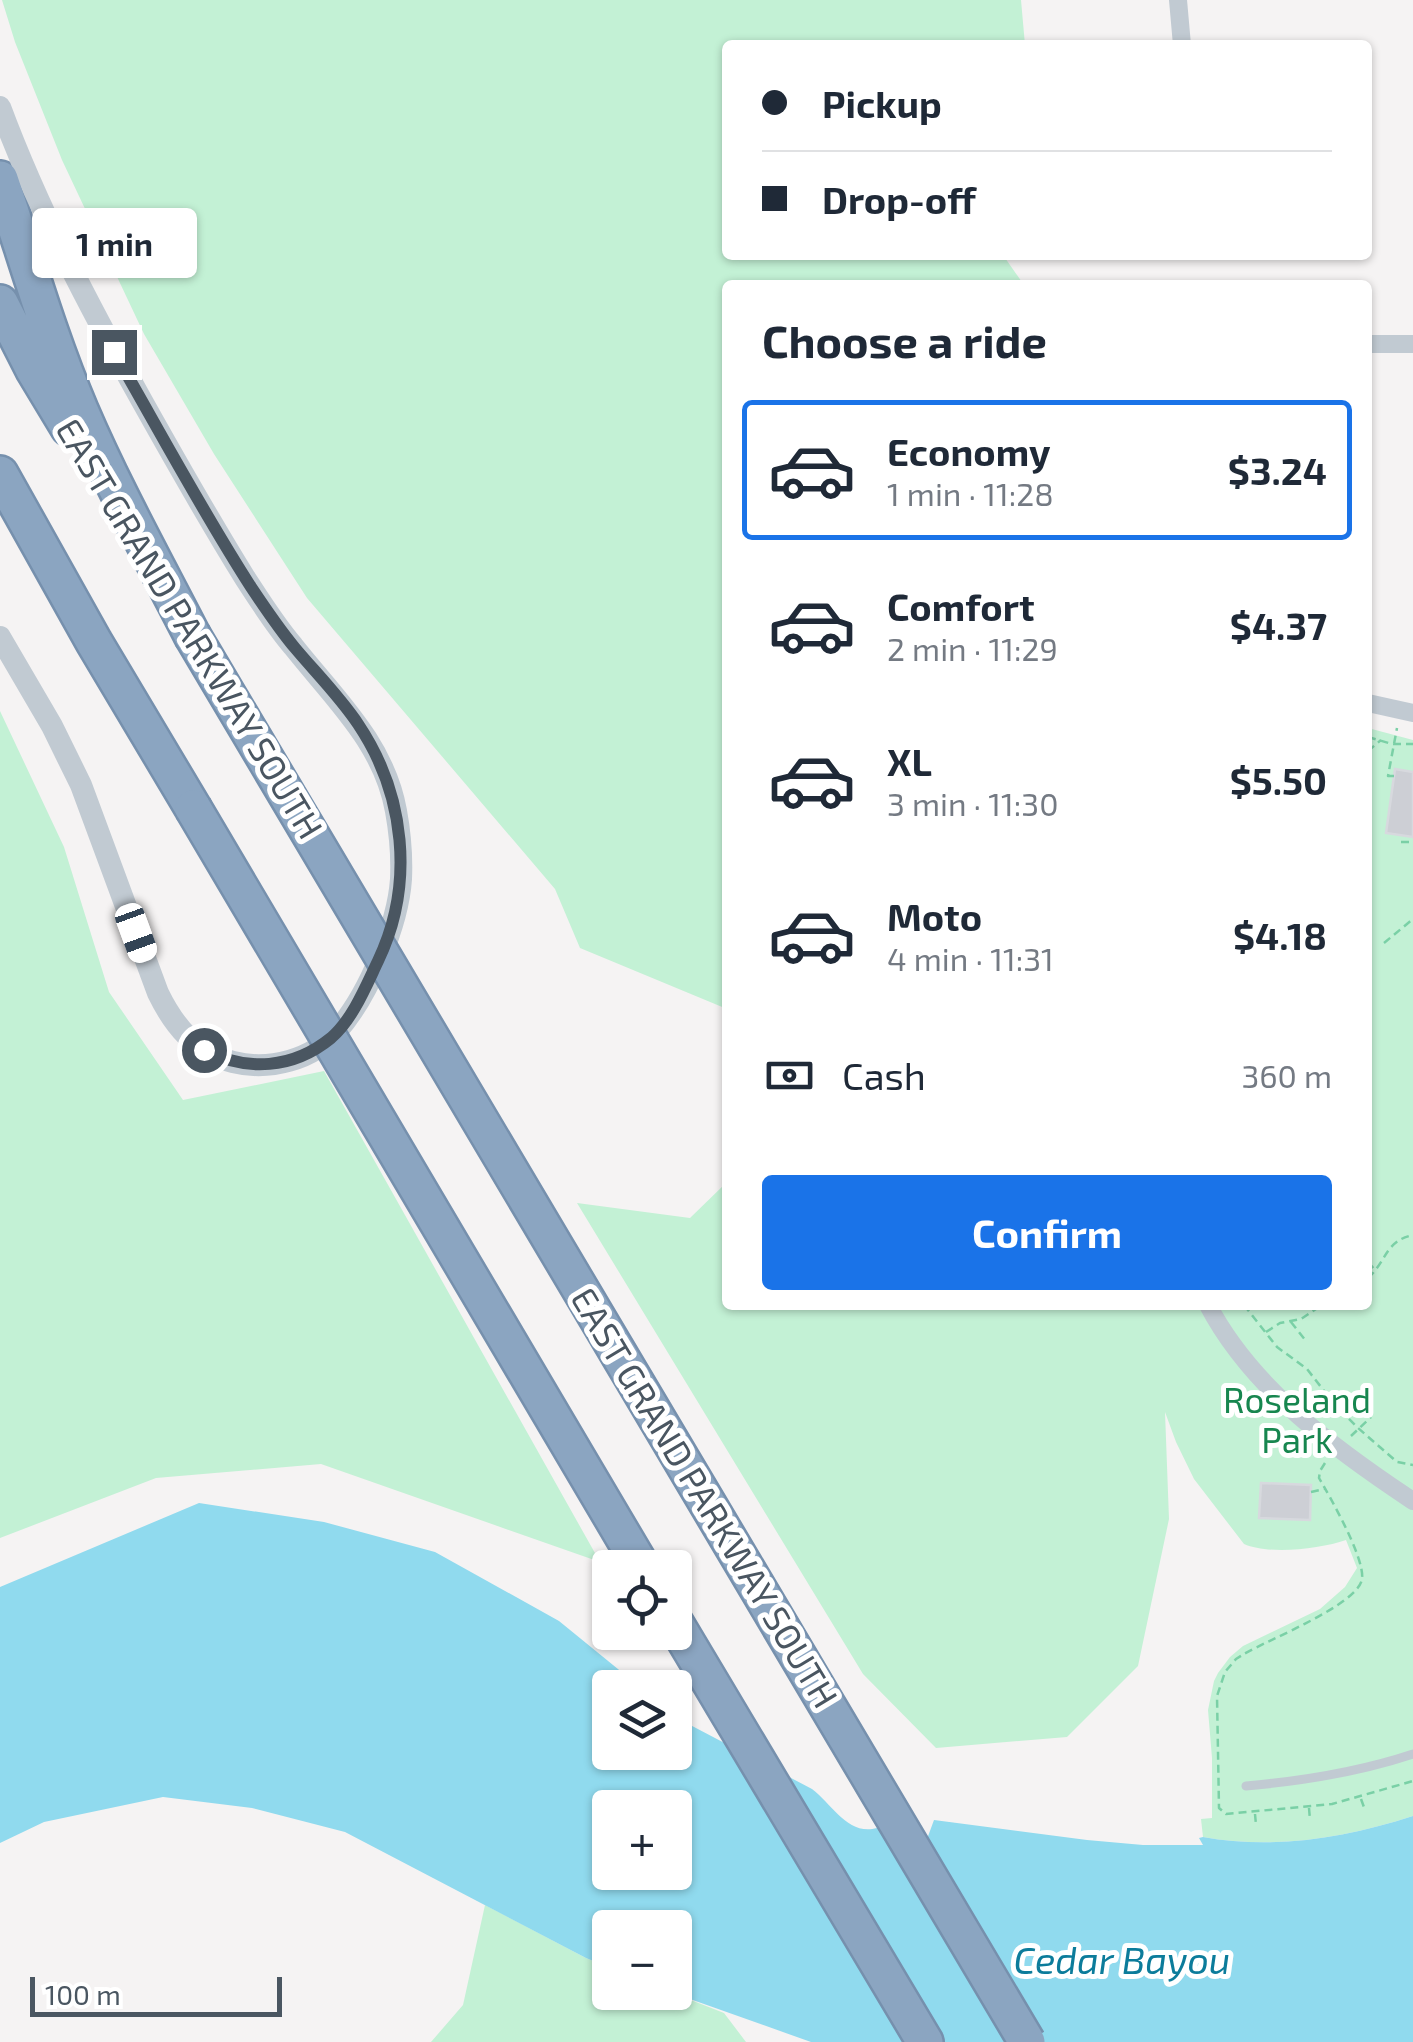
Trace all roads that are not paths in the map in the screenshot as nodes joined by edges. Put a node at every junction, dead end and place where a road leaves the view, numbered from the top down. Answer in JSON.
{"nodes":[{"id":1,"x":1178,"y":0,"type":"edge"},
{"id":2,"x":1182,"y":40,"type":"edge"},
{"id":3,"x":0,"y":107,"type":"edge"},
{"id":4,"x":0,"y":179,"type":"edge"},
{"id":5,"x":0,"y":303,"type":"edge"},
{"id":6,"x":1372,"y":344,"type":"edge"},
{"id":7,"x":1413,"y":344,"type":"edge"},
{"id":8,"x":0,"y":474,"type":"edge"},
{"id":9,"x":0,"y":497,"type":"edge"},
{"id":10,"x":192,"y":636,"type":"junction"},
{"id":11,"x":0,"y":637,"type":"edge"},
{"id":12,"x":94,"y":642,"type":"junction"},
{"id":13,"x":1372,"y":704,"type":"edge"},
{"id":14,"x":1408,"y":712,"type":"edge"},
{"id":15,"x":1211,"y":1310,"type":"edge"},
{"id":16,"x":1413,"y":1501,"type":"edge"},
{"id":17,"x":631,"y":1550,"type":"edge"},
{"id":18,"x":691,"y":1650,"type":"edge"},
{"id":19,"x":1413,"y":1754,"type":"edge"},
{"id":20,"x":1246,"y":1786,"type":"dead end"},
{"id":21,"x":925,"y":2042,"type":"edge"},
{"id":22,"x":1027,"y":2042,"type":"edge"}],
"edges":[{"from":1,"to":2,"type":"street"},
{"from":3,"to":11,"type":"street"},
{"from":4,"to":10,"type":"highway"},
{"from":5,"to":10,"type":"highway","name":"EAST GRAND PARKWAY SOUTH"},
{"from":6,"to":7,"type":"street"},
{"from":8,"to":12,"type":"highway"},
{"from":9,"to":12,"type":"highway"},
{"from":10,"to":22,"type":"highway","name":"EAST GRAND PARKWAY SOUTH","bridge":true},
{"from":12,"to":17,"type":"highway","bridge":true},
{"from":13,"to":14,"type":"street"},
{"from":15,"to":16,"type":"street"},
{"from":18,"to":21,"type":"highway"},
{"from":19,"to":20,"type":"lane"}]}
